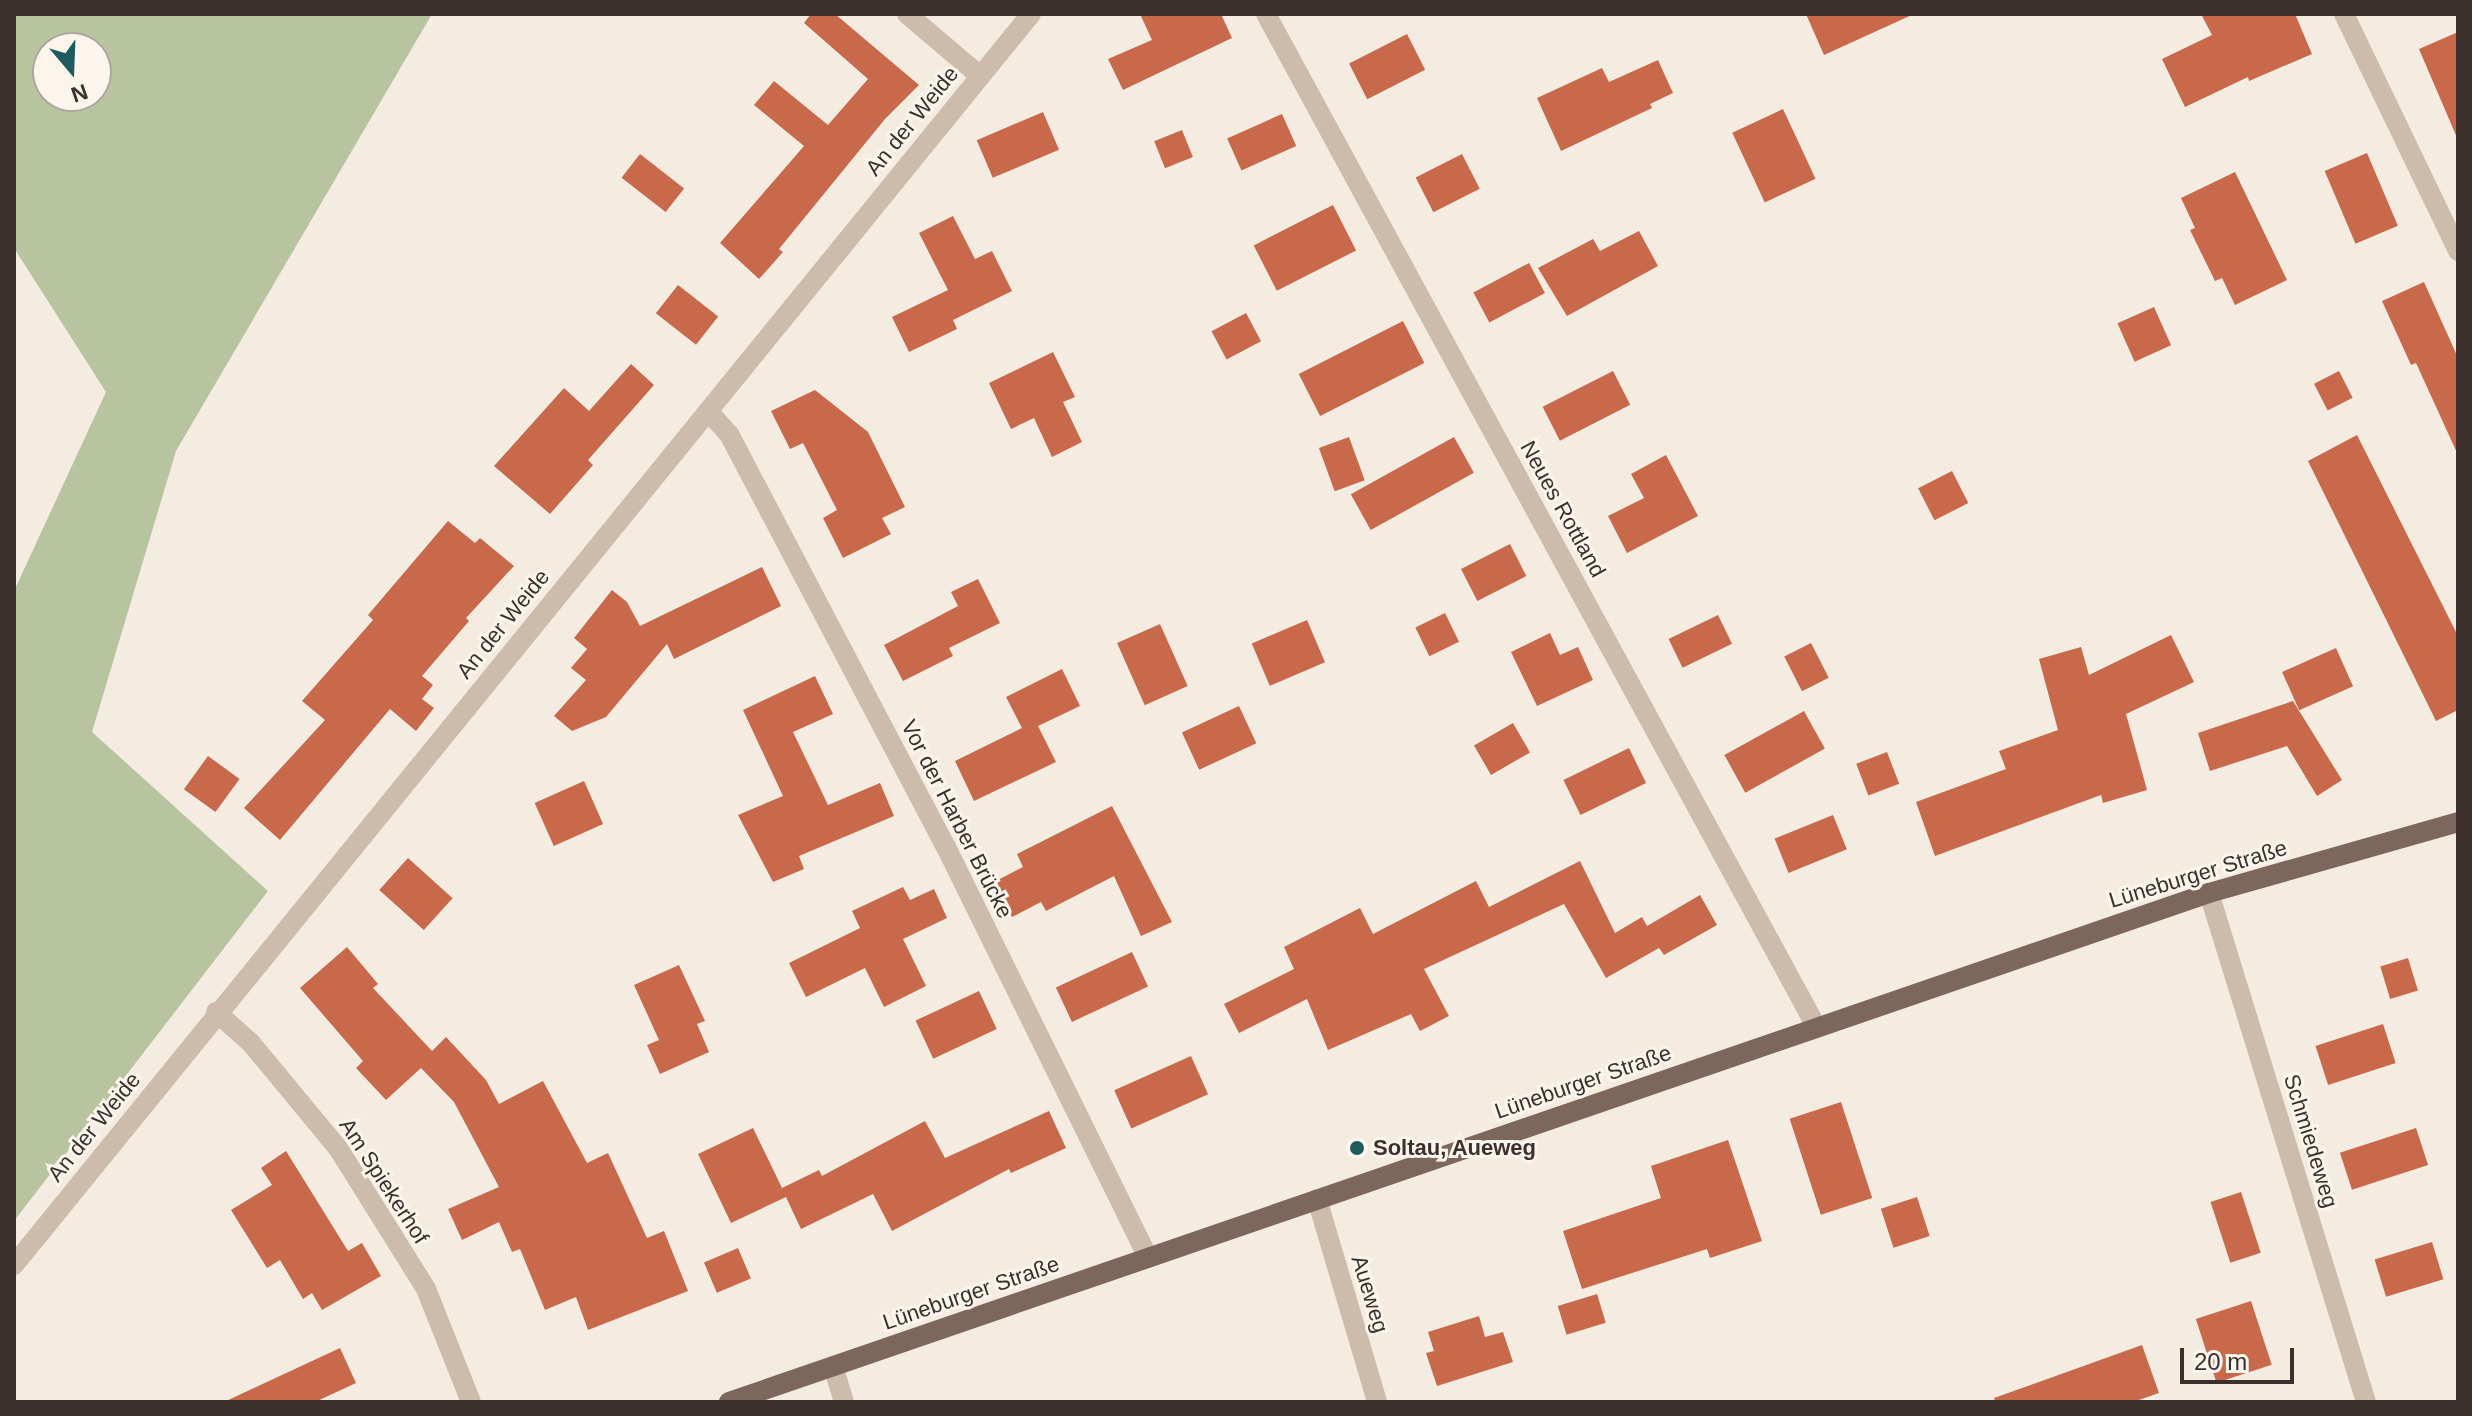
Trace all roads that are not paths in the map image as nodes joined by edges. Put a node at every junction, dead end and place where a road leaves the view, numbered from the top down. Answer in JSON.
{"nodes":[{"id":1,"x":907,"y":14,"type":"edge"},
{"id":2,"x":1031,"y":14,"type":"edge"},
{"id":3,"x":1266,"y":14,"type":"edge"},
{"id":4,"x":2344,"y":14,"type":"edge"},
{"id":5,"x":980,"y":76,"type":"junction"},
{"id":6,"x":2458,"y":251,"type":"edge"},
{"id":7,"x":708,"y":411,"type":"junction"},
{"id":8,"x":2458,"y":822,"type":"edge"},
{"id":9,"x":2209,"y":893,"type":"junction"},
{"id":10,"x":216,"y":1012,"type":"junction"},
{"id":11,"x":1816,"y":1026,"type":"junction"},
{"id":12,"x":1317,"y":1199,"type":"junction"},
{"id":13,"x":1148,"y":1258,"type":"junction"},
{"id":14,"x":14,"y":1265,"type":"edge"},
{"id":15,"x":833,"y":1366,"type":"junction"},
{"id":16,"x":2363,"y":1401,"type":"edge"},
{"id":17,"x":471,"y":1402,"type":"edge"},
{"id":18,"x":729,"y":1402,"type":"edge"},
{"id":19,"x":844,"y":1402,"type":"edge"},
{"id":20,"x":1377,"y":1402,"type":"edge"}],
"edges":[{"from":1,"to":5,"type":"street"},
{"from":2,"to":5,"type":"street","name":"An der Weide"},
{"from":3,"to":11,"type":"street","name":"Neues Rottland"},
{"from":4,"to":6,"type":"street"},
{"from":5,"to":7,"type":"street","name":"An der Weide"},
{"from":7,"to":10,"type":"street","name":"An der Weide"},
{"from":7,"to":13,"type":"street","name":"Vor der Harber Brücke"},
{"from":8,"to":9,"type":"main road","name":"Lüneburger Straße"},
{"from":9,"to":11,"type":"main road","name":"Lüneburger Straße"},
{"from":9,"to":16,"type":"street","name":"Schmiedeweg"},
{"from":10,"to":14,"type":"street","name":"An der Weide"},
{"from":10,"to":17,"type":"street","name":"Am Spiekerhof"},
{"from":11,"to":12,"type":"main road","name":"Lüneburger Straße"},
{"from":12,"to":13,"type":"main road","name":"Lüneburger Straße"},
{"from":12,"to":20,"type":"street","name":"Aueweg"},
{"from":13,"to":15,"type":"main road","name":"Lüneburger Straße"},
{"from":15,"to":18,"type":"main road","name":"Lüneburger Straße"},
{"from":15,"to":19,"type":"street"}]}
